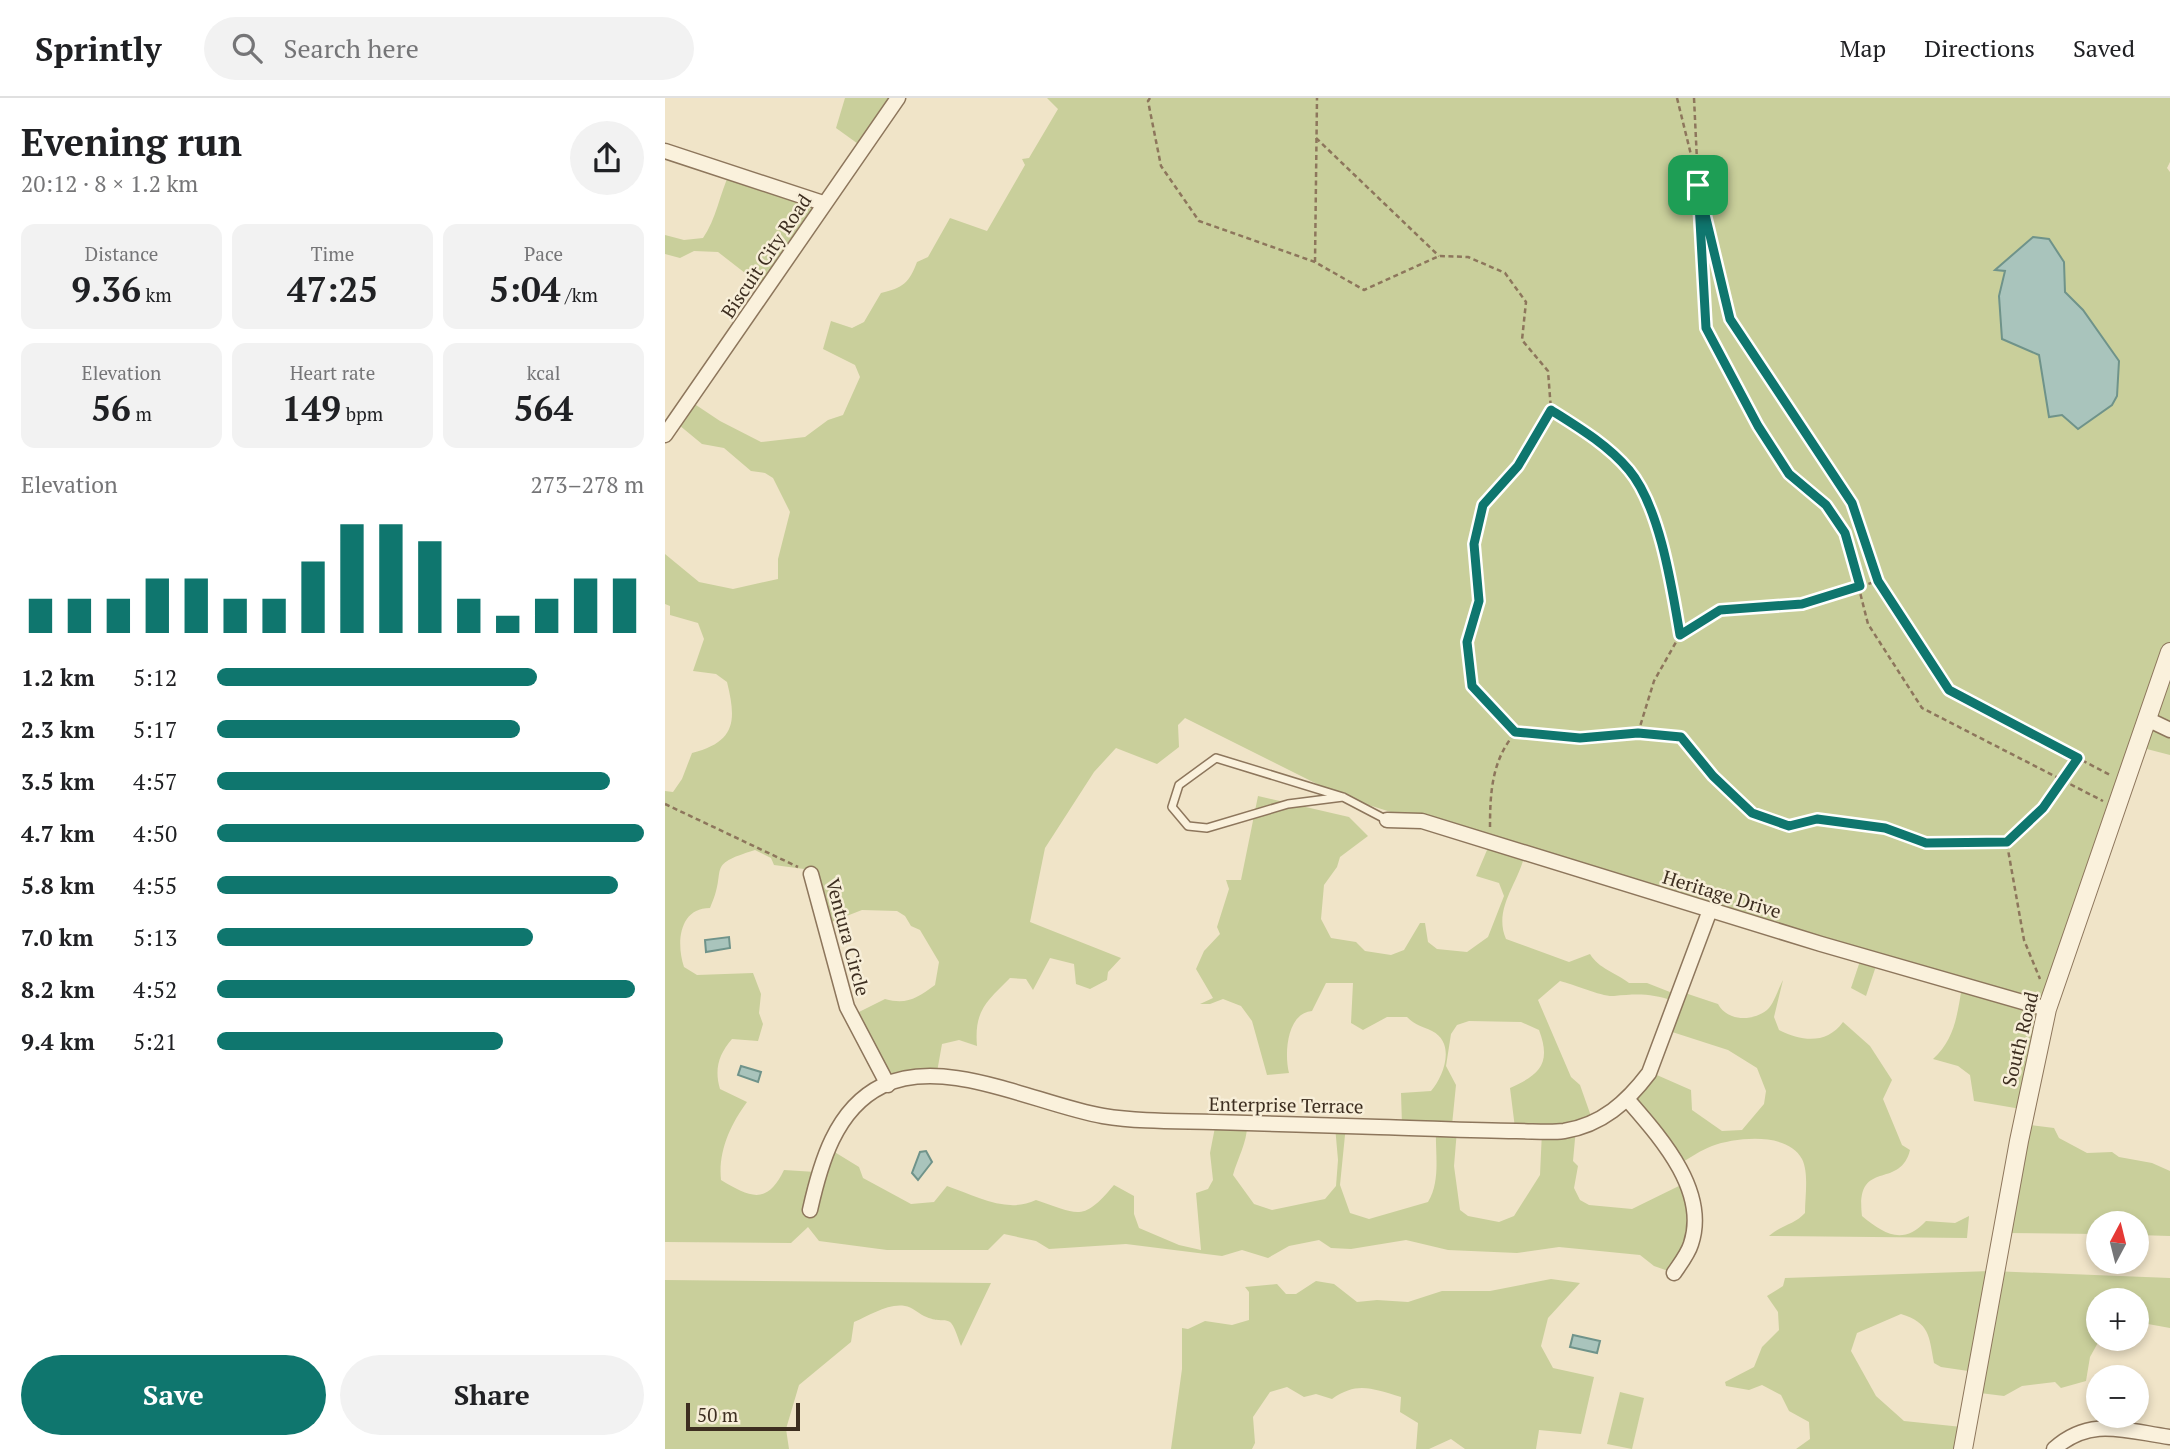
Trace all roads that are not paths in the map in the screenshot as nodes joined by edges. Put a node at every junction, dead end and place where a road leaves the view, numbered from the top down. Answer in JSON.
{"nodes":[{"id":1,"x":898,"y":98,"type":"edge"},
{"id":2,"x":665,"y":151,"type":"edge"},
{"id":3,"x":823,"y":203,"type":"junction"},
{"id":4,"x":665,"y":435,"type":"edge"},
{"id":5,"x":2170,"y":652,"type":"edge"},
{"id":6,"x":2147,"y":719,"type":"junction"},
{"id":7,"x":2170,"y":730,"type":"edge"},
{"id":8,"x":1343,"y":797,"type":"junction"},
{"id":9,"x":1387,"y":820,"type":"joint"},
{"id":10,"x":811,"y":874,"type":"road end"},
{"id":11,"x":1710,"y":910,"type":"junction"},
{"id":12,"x":2047,"y":1009,"type":"junction"},
{"id":13,"x":888,"y":1084,"type":"junction"},
{"id":14,"x":1627,"y":1099,"type":"junction"},
{"id":15,"x":810,"y":1210,"type":"dead end"},
{"id":16,"x":1674,"y":1273,"type":"dead end"},
{"id":17,"x":2170,"y":1437,"type":"edge"},
{"id":18,"x":1963,"y":1449,"type":"edge"},
{"id":19,"x":2054,"y":1449,"type":"edge"}],
"edges":[{"from":1,"to":3,"type":"street","name":"Biscuit City Road"},
{"from":2,"to":3,"type":"street"},
{"from":3,"to":4,"type":"street","name":"Biscuit City Road"},
{"from":5,"to":6,"type":"street","name":"South Road"},
{"from":6,"to":7,"type":"street"},
{"from":6,"to":12,"type":"street","name":"South Road"},
{"from":8,"to":8,"type":"lane"},
{"from":8,"to":9,"type":"lane"},
{"from":9,"to":11,"type":"street","name":"Heritage Drive"},
{"from":10,"to":13,"type":"street","name":"Ventura Circle"},
{"from":11,"to":12,"type":"street","name":"Heritage Drive"},
{"from":11,"to":14,"type":"street","name":"Enterprise Terrace"},
{"from":12,"to":18,"type":"street","name":"South Road"},
{"from":13,"to":14,"type":"street","name":"Enterprise Terrace"},
{"from":13,"to":15,"type":"street","name":"Enterprise Terrace"},
{"from":14,"to":16,"type":"street"},
{"from":17,"to":19,"type":"street"}]}
